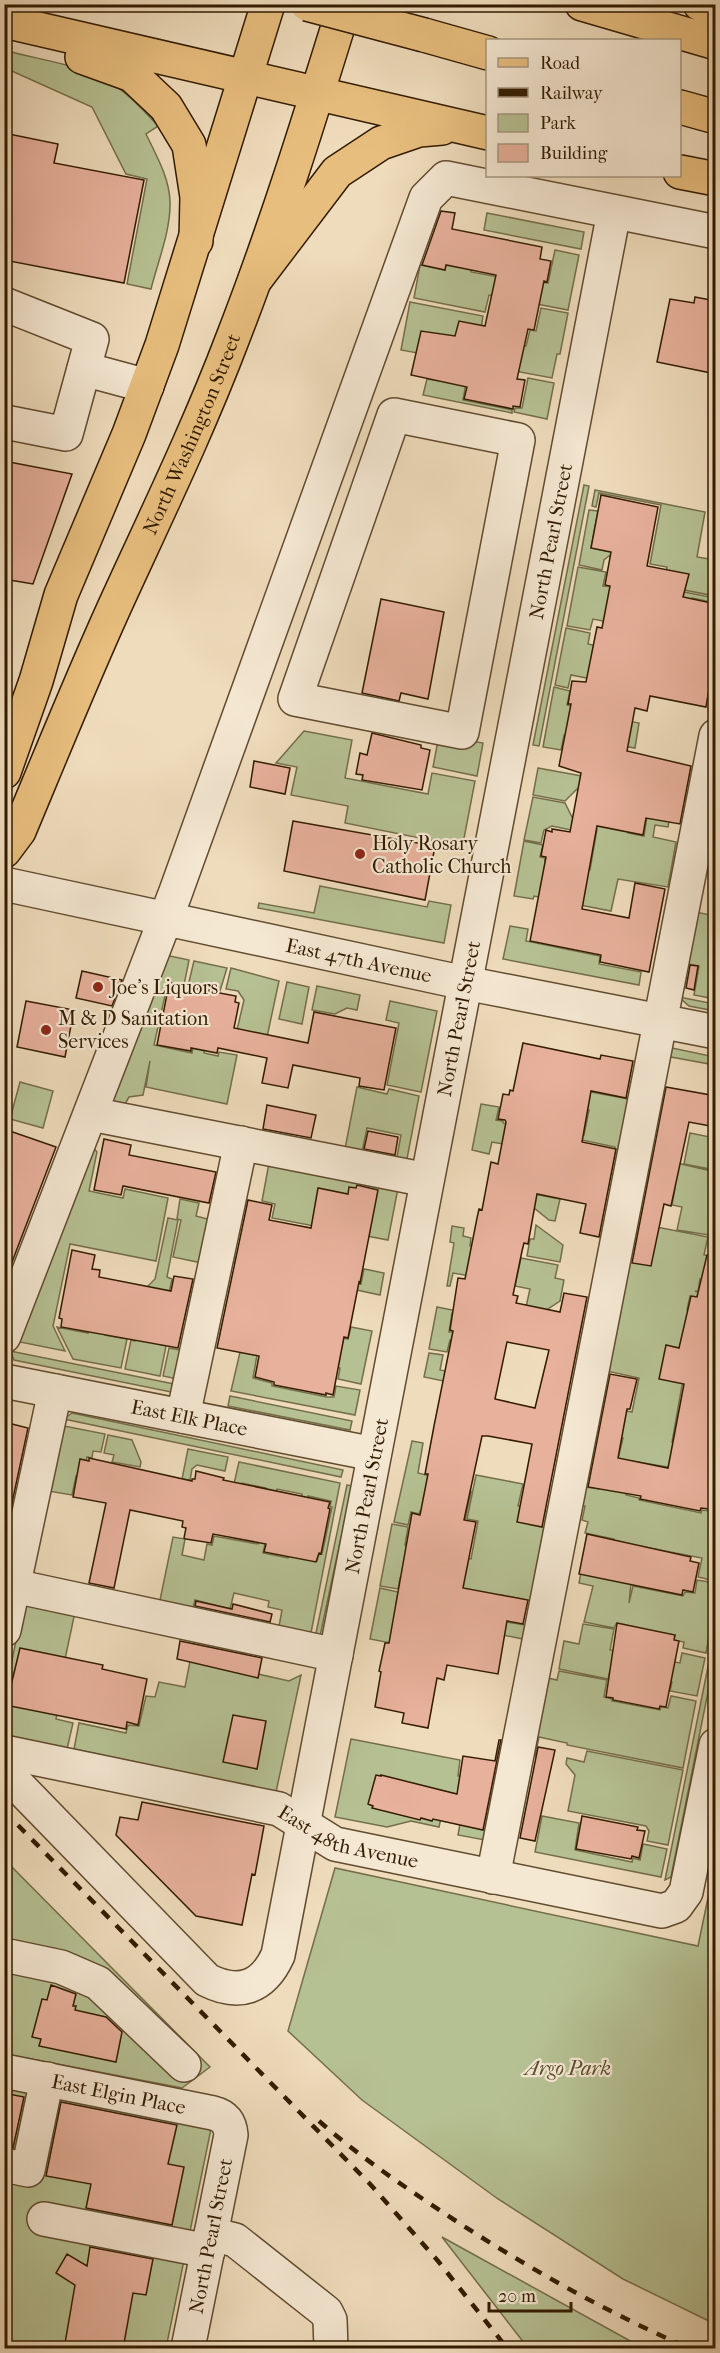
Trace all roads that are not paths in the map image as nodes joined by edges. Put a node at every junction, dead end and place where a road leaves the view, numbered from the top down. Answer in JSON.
{"nodes":[{"id":1,"x":268,"y":4,"type":"edge"},
{"id":2,"x":307,"y":4,"type":"edge"},
{"id":3,"x":345,"y":4,"type":"edge"},
{"id":4,"x":582,"y":4,"type":"edge"},
{"id":5,"x":700,"y":4,"type":"edge"},
{"id":6,"x":716,"y":9,"type":"edge"},
{"id":7,"x":4,"y":21,"type":"edge"},
{"id":8,"x":4,"y":28,"type":"edge"},
{"id":9,"x":716,"y":43,"type":"edge"},
{"id":10,"x":486,"y":52,"type":"edge"},
{"id":11,"x":246,"y":77,"type":"junction"},
{"id":12,"x":318,"y":93,"type":"junction"},
{"id":13,"x":681,"y":107,"type":"edge"},
{"id":14,"x":716,"y":117,"type":"edge"},
{"id":15,"x":473,"y":130,"type":"edge"},
{"id":16,"x":681,"y":172,"type":"edge"},
{"id":17,"x":716,"y":179,"type":"edge"},
{"id":18,"x":614,"y":212,"type":"junction"},
{"id":19,"x":716,"y":232,"type":"edge"},
{"id":20,"x":196,"y":241,"type":"junction"},
{"id":21,"x":255,"y":280,"type":"junction"},
{"id":22,"x":4,"y":304,"type":"edge"},
{"id":23,"x":84,"y":369,"type":"junction"},
{"id":24,"x":147,"y":386,"type":"junction"},
{"id":25,"x":5,"y":422,"type":"edge"},
{"id":26,"x":501,"y":532,"type":"junction"},
{"id":27,"x":551,"y":542,"type":"junction"},
{"id":28,"x":716,"y":735,"type":"edge"},
{"id":29,"x":4,"y":772,"type":"edge"},
{"id":30,"x":4,"y":851,"type":"edge"},
{"id":31,"x":4,"y":884,"type":"edge"},
{"id":32,"x":166,"y":918,"type":"junction"},
{"id":33,"x":465,"y":983,"type":"junction"},
{"id":34,"x":660,"y":1021,"type":"junction"},
{"id":35,"x":716,"y":1032,"type":"edge"},
{"id":36,"x":91,"y":1114,"type":"junction"},
{"id":37,"x":241,"y":1143,"type":"junction"},
{"id":38,"x":427,"y":1180,"type":"junction"},
{"id":39,"x":4,"y":1336,"type":"edge"},
{"id":40,"x":4,"y":1381,"type":"edge"},
{"id":41,"x":55,"y":1391,"type":"junction"},
{"id":42,"x":183,"y":1416,"type":"junction"},
{"id":43,"x":374,"y":1454,"type":"junction"},
{"id":44,"x":14,"y":1586,"type":"junction"},
{"id":45,"x":4,"y":1630,"type":"edge"},
{"id":46,"x":336,"y":1655,"type":"junction"},
{"id":47,"x":716,"y":1745,"type":"edge"},
{"id":48,"x":4,"y":1752,"type":"edge"},
{"id":49,"x":4,"y":1771,"type":"edge"},
{"id":50,"x":302,"y":1824,"type":"junction"},
{"id":51,"x":493,"y":1877,"type":"junction"},
{"id":52,"x":4,"y":1955,"type":"edge"},
{"id":53,"x":184,"y":2065,"type":"dead end"},
{"id":54,"x":4,"y":2071,"type":"edge"},
{"id":55,"x":47,"y":2079,"type":"junction"},
{"id":56,"x":229,"y":2123,"type":"joint"},
{"id":57,"x":4,"y":2165,"type":"edge"},
{"id":58,"x":44,"y":2219,"type":"dead end"},
{"id":59,"x":209,"y":2243,"type":"junction"},
{"id":60,"x":188,"y":2349,"type":"edge"},
{"id":61,"x":331,"y":2349,"type":"edge"}],
"edges":[{"from":1,"to":11,"type":"main road"},
{"from":2,"to":10,"type":"main road","bridge":true},
{"from":3,"to":12,"type":"main road","name":"North Washington Street"},
{"from":4,"to":9,"type":"main road"},
{"from":5,"to":6,"type":"main road"},
{"from":7,"to":11,"type":"main road"},
{"from":8,"to":20,"type":"main road"},
{"from":11,"to":12,"type":"main road"},
{"from":11,"to":20,"type":"main road"},
{"from":12,"to":15,"type":"main road"},
{"from":12,"to":21,"type":"main road","name":"North Washington Street"},
{"from":13,"to":14,"type":"main road"},
{"from":15,"to":21,"type":"main road"},
{"from":16,"to":17,"type":"main road"},
{"from":18,"to":19,"type":"street"},
{"from":18,"to":27,"type":"street","name":"North Pearl Street"},
{"from":18,"to":32,"type":"street"},
{"from":20,"to":24,"type":"main road"},
{"from":21,"to":30,"type":"main road","name":"North Washington Street"},
{"from":22,"to":23,"type":"street"},
{"from":23,"to":24,"type":"street"},
{"from":23,"to":25,"type":"street"},
{"from":24,"to":29,"type":"main road"},
{"from":26,"to":26,"type":"street"},
{"from":26,"to":27,"type":"street"},
{"from":27,"to":33,"type":"street","name":"North Pearl Street"},
{"from":28,"to":34,"type":"street"},
{"from":31,"to":32,"type":"street","name":"East 47th Avenue"},
{"from":32,"to":33,"type":"street","name":"East 47th Avenue"},
{"from":32,"to":36,"type":"street"},
{"from":33,"to":34,"type":"street","name":"East 47th Avenue"},
{"from":33,"to":38,"type":"street","name":"North Pearl Street"},
{"from":34,"to":35,"type":"street","name":"East 47th Avenue"},
{"from":34,"to":51,"type":"street"},
{"from":36,"to":37,"type":"street"},
{"from":36,"to":39,"type":"street"},
{"from":37,"to":38,"type":"street"},
{"from":37,"to":42,"type":"street"},
{"from":38,"to":43,"type":"street","name":"North Pearl Street"},
{"from":40,"to":41,"type":"street","name":"East Elk Place"},
{"from":41,"to":42,"type":"street","name":"East Elk Place"},
{"from":41,"to":44,"type":"street"},
{"from":42,"to":43,"type":"street","name":"East Elk Place"},
{"from":43,"to":46,"type":"street","name":"North Pearl Street"},
{"from":44,"to":45,"type":"street"},
{"from":44,"to":46,"type":"street"},
{"from":46,"to":50,"type":"street","name":"North Pearl Street"},
{"from":47,"to":51,"type":"street","name":"East 48th Avenue"},
{"from":48,"to":50,"type":"street","name":"East 48th Avenue"},
{"from":49,"to":50,"type":"street","name":"North Pearl Street"},
{"from":50,"to":51,"type":"street","name":"East 48th Avenue"},
{"from":52,"to":53,"type":"street"},
{"from":54,"to":55,"type":"street","name":"East Elgin Place"},
{"from":55,"to":56,"type":"street","name":"East Elgin Place"},
{"from":55,"to":57,"type":"street"},
{"from":56,"to":59,"type":"street","name":"North Pearl Street"},
{"from":58,"to":59,"type":"street"},
{"from":59,"to":60,"type":"street","name":"North Pearl Street"},
{"from":59,"to":61,"type":"street"}]}
